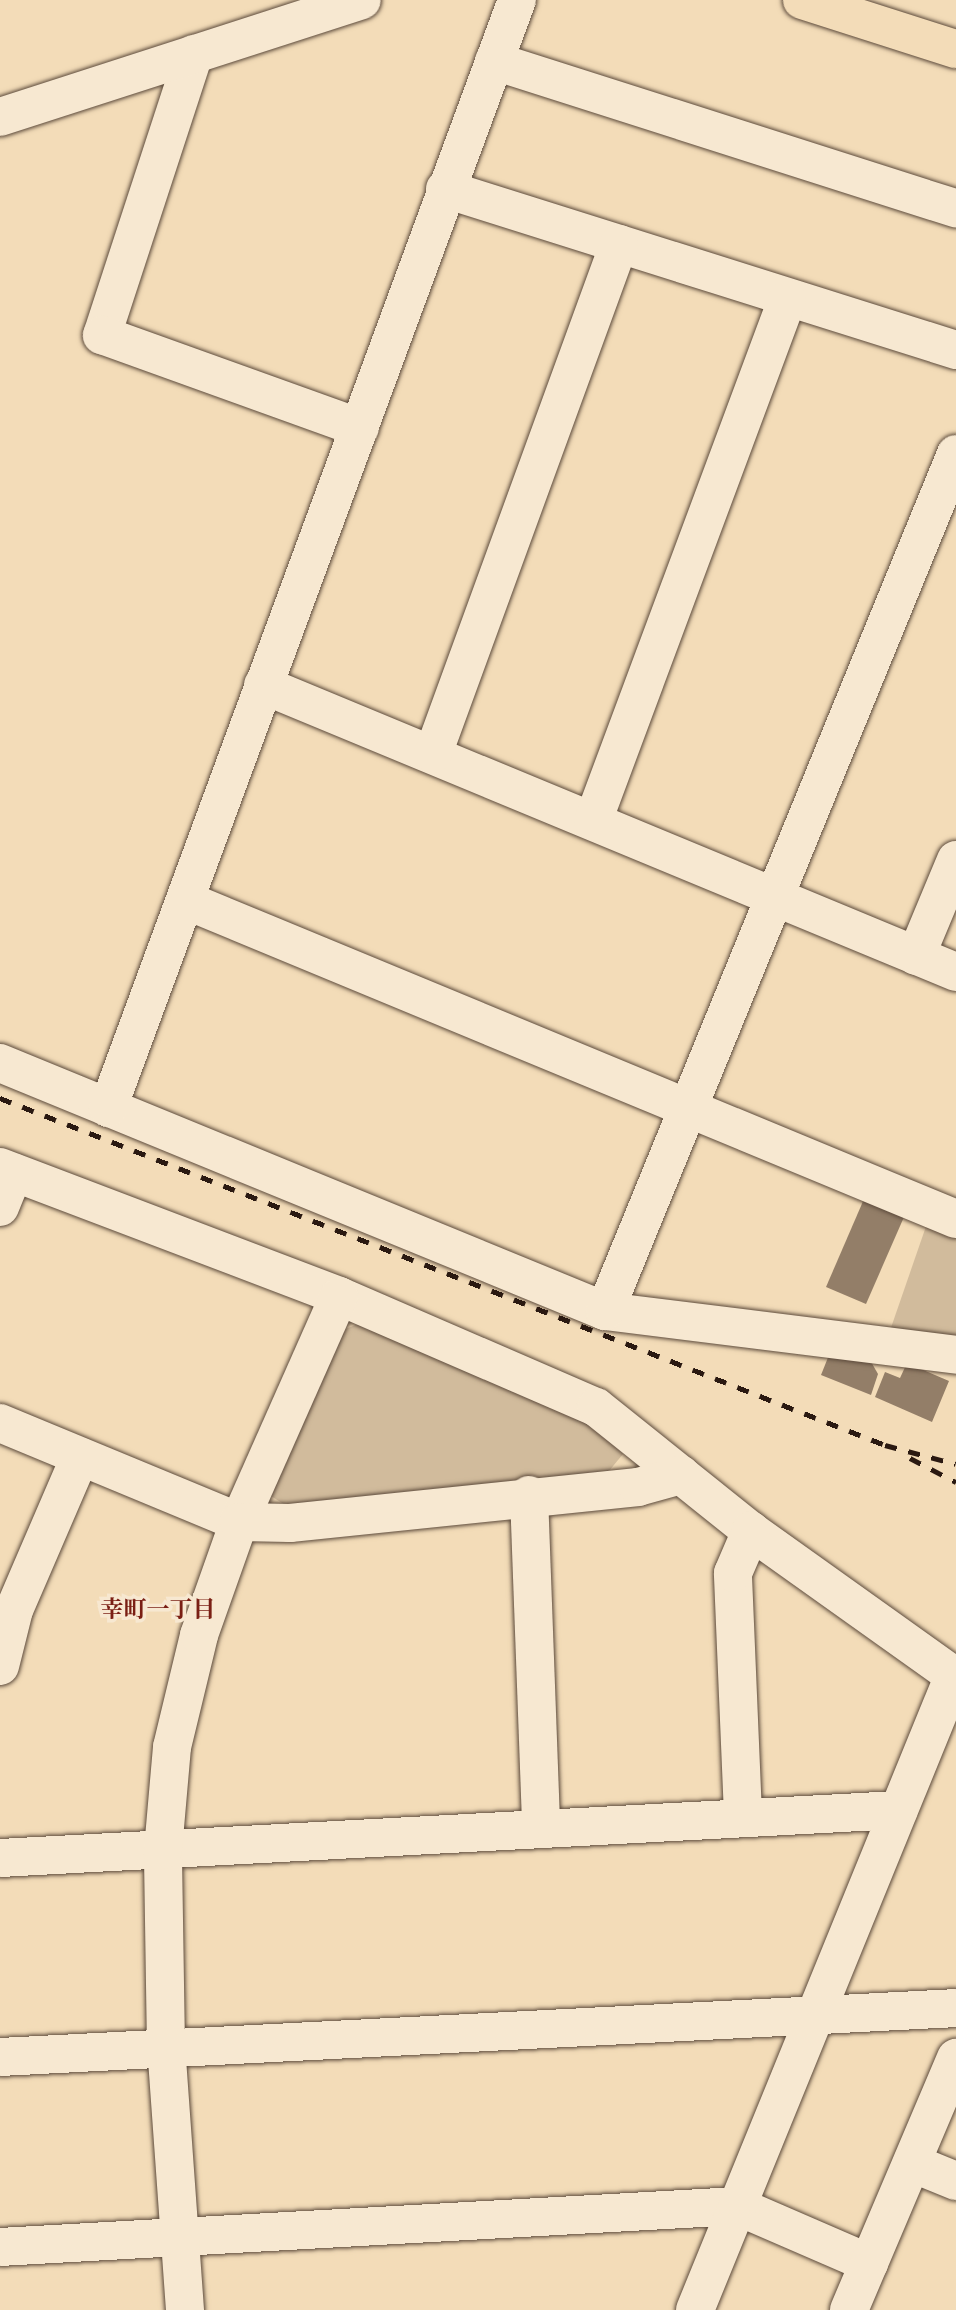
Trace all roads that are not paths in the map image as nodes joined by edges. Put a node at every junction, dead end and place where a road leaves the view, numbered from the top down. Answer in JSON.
{"nodes":[{"id":1,"x":362,"y":0,"type":"edge"},
{"id":2,"x":517,"y":0,"type":"edge"},
{"id":3,"x":802,"y":0,"type":"edge"},
{"id":4,"x":956,"y":49,"type":"edge"},
{"id":5,"x":194,"y":54,"type":"junction"},
{"id":6,"x":494,"y":61,"type":"junction"},
{"id":7,"x":0,"y":117,"type":"edge"},
{"id":8,"x":445,"y":189,"type":"junction"},
{"id":9,"x":956,"y":208,"type":"edge"},
{"id":10,"x":619,"y":244,"type":"junction"},
{"id":11,"x":787,"y":300,"type":"junction"},
{"id":12,"x":956,"y":350,"type":"edge"},
{"id":13,"x":360,"y":428,"type":"junction"},
{"id":14,"x":956,"y":454,"type":"edge"},
{"id":15,"x":263,"y":685,"type":"junction"},
{"id":16,"x":433,"y":754,"type":"junction"},
{"id":17,"x":593,"y":821,"type":"junction"},
{"id":18,"x":956,"y":860,"type":"edge"},
{"id":19,"x":774,"y":895,"type":"junction"},
{"id":20,"x":185,"y":900,"type":"junction"},
{"id":21,"x":916,"y":956,"type":"junction"},
{"id":22,"x":956,"y":972,"type":"edge"},
{"id":23,"x":0,"y":1063,"type":"edge"},
{"id":24,"x":108,"y":1108,"type":"junction"},
{"id":25,"x":685,"y":1108,"type":"junction"},
{"id":26,"x":5,"y":1182,"type":"edge"},
{"id":27,"x":956,"y":1219,"type":"edge"},
{"id":28,"x":339,"y":1296,"type":"junction"},
{"id":29,"x":605,"y":1311,"type":"junction"},
{"id":30,"x":956,"y":1355,"type":"edge"},
{"id":31,"x":0,"y":1423,"type":"edge"},
{"id":32,"x":80,"y":1457,"type":"junction"},
{"id":33,"x":681,"y":1475,"type":"junction"},
{"id":34,"x":529,"y":1495,"type":"junction"},
{"id":35,"x":239,"y":1522,"type":"junction"},
{"id":36,"x":751,"y":1531,"type":"junction"},
{"id":37,"x":0,"y":1666,"type":"edge"},
{"id":38,"x":955,"y":1676,"type":"edge"},
{"id":39,"x":899,"y":1810,"type":"junction"},
{"id":40,"x":743,"y":1815,"type":"junction"},
{"id":41,"x":541,"y":1826,"type":"junction"},
{"id":42,"x":163,"y":1850,"type":"junction"},
{"id":43,"x":0,"y":1858,"type":"edge"},
{"id":44,"x":956,"y":2008,"type":"edge"},
{"id":45,"x":817,"y":2010,"type":"junction"},
{"id":46,"x":166,"y":2049,"type":"junction"},
{"id":47,"x":0,"y":2057,"type":"edge"},
{"id":48,"x":956,"y":2059,"type":"edge"},
{"id":49,"x":912,"y":2162,"type":"junction"},
{"id":50,"x":956,"y":2181,"type":"edge"},
{"id":51,"x":737,"y":2206,"type":"junction"},
{"id":52,"x":181,"y":2234,"type":"junction"},
{"id":53,"x":0,"y":2246,"type":"edge"},
{"id":54,"x":869,"y":2263,"type":"junction"},
{"id":55,"x":185,"y":2310,"type":"edge"},
{"id":56,"x":695,"y":2310,"type":"edge"},
{"id":57,"x":849,"y":2310,"type":"edge"}],
"edges":[{"from":1,"to":5,"type":"street"},
{"from":2,"to":6,"type":"street"},
{"from":3,"to":4,"type":"main road"},
{"from":5,"to":7,"type":"street"},
{"from":5,"to":13,"type":"street"},
{"from":6,"to":8,"type":"street"},
{"from":6,"to":9,"type":"street"},
{"from":8,"to":10,"type":"street"},
{"from":8,"to":13,"type":"street"},
{"from":10,"to":11,"type":"street"},
{"from":10,"to":16,"type":"street"},
{"from":11,"to":12,"type":"street"},
{"from":11,"to":17,"type":"street"},
{"from":13,"to":15,"type":"street"},
{"from":14,"to":19,"type":"street"},
{"from":15,"to":16,"type":"street"},
{"from":15,"to":20,"type":"street"},
{"from":16,"to":17,"type":"street"},
{"from":17,"to":19,"type":"street"},
{"from":18,"to":21,"type":"street"},
{"from":19,"to":21,"type":"street"},
{"from":19,"to":25,"type":"street"},
{"from":20,"to":24,"type":"street"},
{"from":20,"to":25,"type":"street"},
{"from":21,"to":22,"type":"street"},
{"from":23,"to":24,"type":"street"},
{"from":24,"to":29,"type":"street"},
{"from":25,"to":27,"type":"street"},
{"from":25,"to":29,"type":"street"},
{"from":26,"to":28,"type":"street"},
{"from":28,"to":33,"type":"street"},
{"from":28,"to":35,"type":"street"},
{"from":29,"to":30,"type":"street"},
{"from":31,"to":32,"type":"street"},
{"from":32,"to":35,"type":"street"},
{"from":32,"to":37,"type":"street"},
{"from":33,"to":34,"type":"street"},
{"from":33,"to":36,"type":"street"},
{"from":34,"to":35,"type":"street"},
{"from":34,"to":41,"type":"street"},
{"from":35,"to":42,"type":"street"},
{"from":36,"to":38,"type":"street"},
{"from":36,"to":40,"type":"street"},
{"from":38,"to":39,"type":"street"},
{"from":39,"to":40,"type":"street"},
{"from":39,"to":45,"type":"street"},
{"from":40,"to":41,"type":"street"},
{"from":41,"to":42,"type":"street"},
{"from":42,"to":43,"type":"street"},
{"from":42,"to":46,"type":"street"},
{"from":44,"to":45,"type":"street"},
{"from":45,"to":46,"type":"street"},
{"from":45,"to":51,"type":"street"},
{"from":46,"to":47,"type":"street"},
{"from":46,"to":52,"type":"street"},
{"from":48,"to":49,"type":"street"},
{"from":49,"to":50,"type":"street"},
{"from":49,"to":54,"type":"street"},
{"from":51,"to":52,"type":"street"},
{"from":51,"to":54,"type":"street"},
{"from":51,"to":56,"type":"street"},
{"from":52,"to":53,"type":"street"},
{"from":52,"to":55,"type":"street"},
{"from":54,"to":57,"type":"street"}]}
